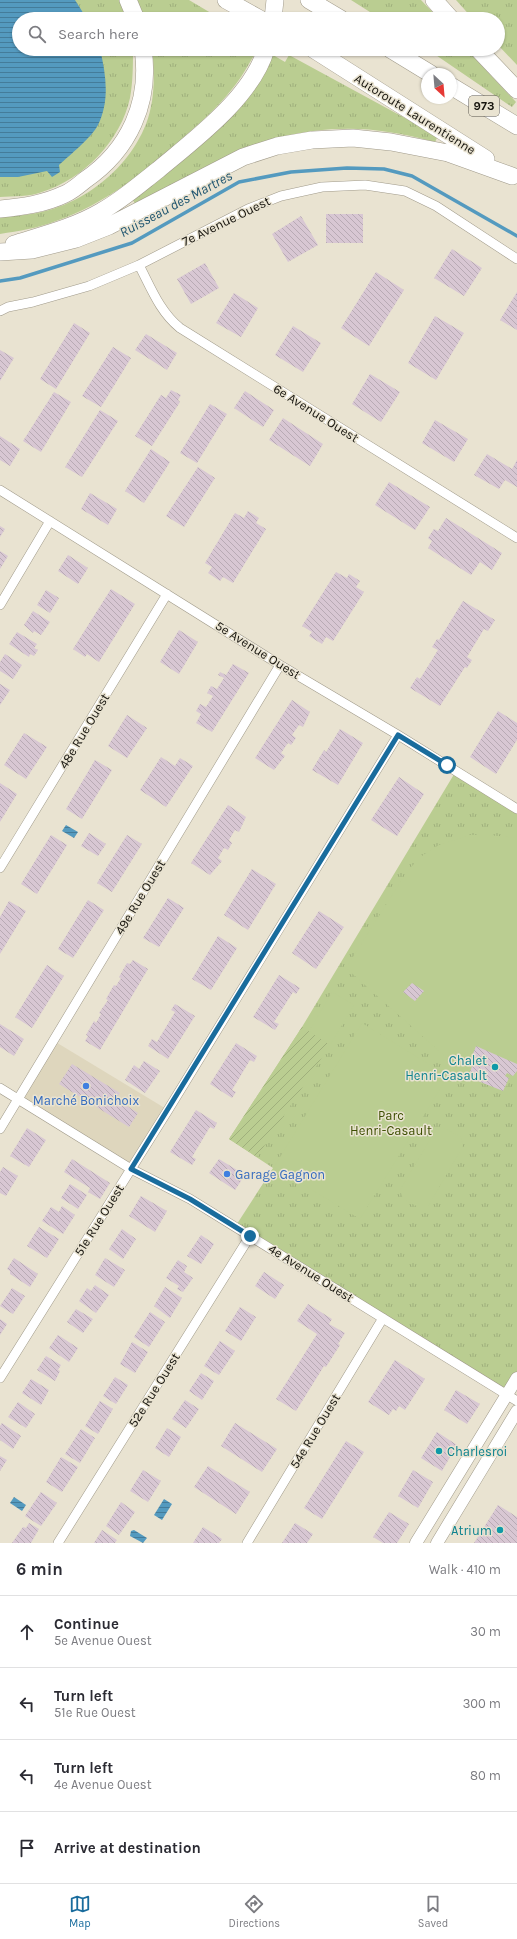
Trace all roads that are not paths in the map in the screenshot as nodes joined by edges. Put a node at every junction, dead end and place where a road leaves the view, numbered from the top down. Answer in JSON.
{"nodes":[{"id":1,"x":128,"y":0,"type":"edge"},
{"id":2,"x":226,"y":0,"type":"edge"},
{"id":3,"x":238,"y":0,"type":"edge"},
{"id":4,"x":275,"y":0,"type":"edge"},
{"id":5,"x":310,"y":0,"type":"edge"},
{"id":6,"x":434,"y":0,"type":"edge"},
{"id":7,"x":133,"y":12,"type":"edge"},
{"id":8,"x":247,"y":12,"type":"edge"},
{"id":9,"x":256,"y":12,"type":"edge"},
{"id":10,"x":274,"y":12,"type":"edge"},
{"id":11,"x":330,"y":12,"type":"edge"},
{"id":12,"x":445,"y":12,"type":"edge"},
{"id":13,"x":144,"y":56,"type":"edge"},
{"id":14,"x":263,"y":56,"type":"edge"},
{"id":15,"x":324,"y":56,"type":"edge"},
{"id":16,"x":401,"y":56,"type":"edge"},
{"id":17,"x":485,"y":56,"type":"edge"},
{"id":18,"x":421,"y":68,"type":"edge"},
{"id":19,"x":457,"y":90,"type":"edge"},
{"id":20,"x":517,"y":90,"type":"edge"},
{"id":21,"x":517,"y":126,"type":"edge"},
{"id":22,"x":515,"y":177,"type":"edge"},
{"id":23,"x":0,"y":209,"type":"edge"},
{"id":24,"x":0,"y":248,"type":"edge"},
{"id":25,"x":0,"y":252,"type":"edge"},
{"id":26,"x":517,"y":259,"type":"edge"},
{"id":27,"x":139,"y":265,"type":"junction"},
{"id":28,"x":0,"y":311,"type":"edge"},
{"id":29,"x":0,"y":490,"type":"edge"},
{"id":30,"x":50,"y":521,"type":"junction"},
{"id":31,"x":517,"y":538,"type":"edge"},
{"id":32,"x":168,"y":594,"type":"junction"},
{"id":33,"x":0,"y":605,"type":"edge"},
{"id":34,"x":280,"y":665,"type":"junction"},
{"id":35,"x":398,"y":735,"type":"junction"},
{"id":36,"x":517,"y":797,"type":"edge"},
{"id":37,"x":514,"y":807,"type":"edge"},
{"id":38,"x":0,"y":868,"type":"edge"},
{"id":39,"x":0,"y":1088,"type":"edge"},
{"id":40,"x":18,"y":1099,"type":"junction"},
{"id":41,"x":0,"y":1129,"type":"edge"},
{"id":42,"x":131,"y":1169,"type":"junction"},
{"id":43,"x":250,"y":1236,"type":"junction"},
{"id":44,"x":383,"y":1318,"type":"junction"},
{"id":45,"x":0,"y":1378,"type":"edge"},
{"id":46,"x":517,"y":1378,"type":"edge"},
{"id":47,"x":512,"y":1398,"type":"edge"},
{"id":48,"x":517,"y":1411,"type":"edge"},
{"id":49,"x":58,"y":1543,"type":"edge"},
{"id":50,"x":247,"y":1543,"type":"edge"},
{"id":51,"x":416,"y":1543,"type":"edge"},
{"id":52,"x":437,"y":1543,"type":"edge"}],
"edges":[{"from":1,"to":7,"type":"highway"},
{"from":2,"to":8,"type":"highway"},
{"from":3,"to":9,"type":"highway"},
{"from":4,"to":10,"type":"highway"},
{"from":5,"to":11,"type":"highway"},
{"from":6,"to":12,"type":"highway"},
{"from":13,"to":23,"type":"highway"},
{"from":14,"to":24,"type":"highway"},
{"from":15,"to":22,"type":"highway","name":"Autoroute Laurentienne"},
{"from":16,"to":18,"type":"highway"},
{"from":17,"to":20,"type":"highway"},
{"from":19,"to":21,"type":"highway","number":"973"},
{"from":22,"to":25,"type":"highway"},
{"from":26,"to":27,"type":"street","name":"7e Avenue Ouest"},
{"from":27,"to":28,"type":"street","name":"7e Avenue Ouest"},
{"from":27,"to":31,"type":"street","name":"6e Avenue Ouest"},
{"from":29,"to":30,"type":"street","name":"5e Avenue Ouest"},
{"from":30,"to":32,"type":"street","name":"5e Avenue Ouest"},
{"from":30,"to":33,"type":"street"},
{"from":32,"to":34,"type":"street","name":"5e Avenue Ouest"},
{"from":32,"to":38,"type":"street","name":"48e Rue Ouest"},
{"from":34,"to":35,"type":"street","name":"5e Avenue Ouest"},
{"from":34,"to":40,"type":"street","name":"49e Rue Ouest"},
{"from":35,"to":37,"type":"street","name":"5e Avenue Ouest"},
{"from":35,"to":42,"type":"street","name":"51e Rue Ouest"},
{"from":36,"to":37,"type":"street"},
{"from":39,"to":40,"type":"street","name":"4e Avenue Ouest"},
{"from":40,"to":41,"type":"street","name":"49e Rue Ouest"},
{"from":40,"to":42,"type":"street","name":"4e Avenue Ouest"},
{"from":42,"to":43,"type":"street","name":"4e Avenue Ouest"},
{"from":42,"to":45,"type":"street","name":"51e Rue Ouest"},
{"from":43,"to":44,"type":"street","name":"4e Avenue Ouest"},
{"from":43,"to":49,"type":"street","name":"52e Rue Ouest"},
{"from":44,"to":47,"type":"street","name":"4e Avenue Ouest"},
{"from":44,"to":50,"type":"street","name":"54e Rue Ouest"},
{"from":46,"to":47,"type":"street"},
{"from":47,"to":51,"type":"street"},
{"from":48,"to":52,"type":"street"}]}
